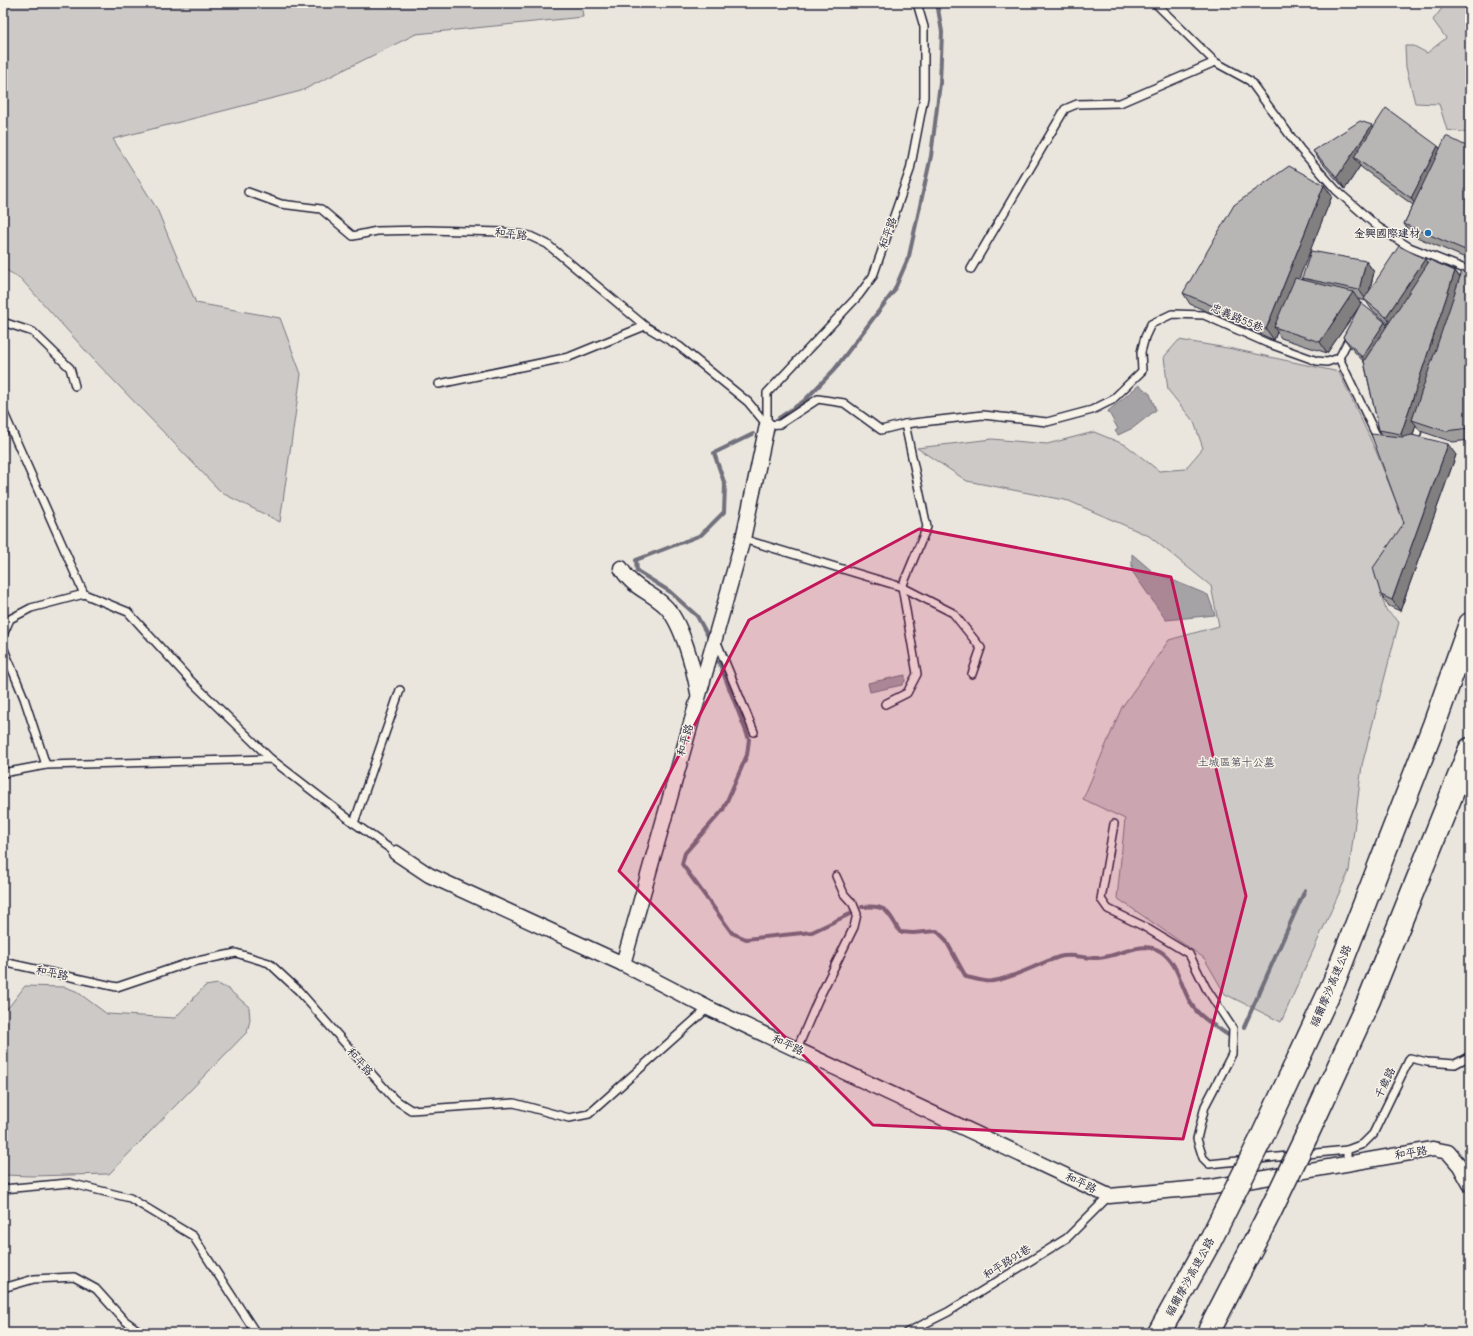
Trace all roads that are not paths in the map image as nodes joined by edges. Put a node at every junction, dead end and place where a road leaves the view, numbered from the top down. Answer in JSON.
{"nodes":[{"id":1,"x":917,"y":3,"type":"edge"},
{"id":2,"x":1155,"y":3,"type":"edge"},
{"id":3,"x":1215,"y":62,"type":"junction"},
{"id":4,"x":248,"y":192,"type":"dead end"},
{"id":5,"x":1409,"y":247,"type":"junction"},
{"id":6,"x":1396,"y":265,"type":"edge"},
{"id":7,"x":971,"y":269,"type":"dead end"},
{"id":8,"x":1470,"y":271,"type":"edge"},
{"id":9,"x":3,"y":322,"type":"edge"},
{"id":10,"x":1356,"y":325,"type":"edge"},
{"id":11,"x":645,"y":326,"type":"junction"},
{"id":12,"x":1339,"y":358,"type":"junction"},
{"id":13,"x":439,"y":384,"type":"dead end"},
{"id":14,"x":75,"y":386,"type":"dead end"},
{"id":15,"x":3,"y":411,"type":"edge"},
{"id":16,"x":1423,"y":414,"type":"edge"},
{"id":17,"x":905,"y":424,"type":"junction"},
{"id":18,"x":767,"y":425,"type":"junction"},
{"id":19,"x":1380,"y":441,"type":"edge"},
{"id":20,"x":1414,"y":443,"type":"edge"},
{"id":21,"x":743,"y":540,"type":"junction"},
{"id":22,"x":621,"y":568,"type":"dead end"},
{"id":23,"x":902,"y":587,"type":"junction"},
{"id":24,"x":84,"y":594,"type":"junction"},
{"id":25,"x":1470,"y":624,"type":"edge"},
{"id":26,"x":3,"y":635,"type":"edge"},
{"id":27,"x":716,"y":640,"type":"junction"},
{"id":28,"x":3,"y":647,"type":"edge"},
{"id":29,"x":972,"y":674,"type":"dead end"},
{"id":30,"x":400,"y":690,"type":"dead end"},
{"id":31,"x":698,"y":694,"type":"junction"},
{"id":32,"x":885,"y":704,"type":"dead end"},
{"id":33,"x":754,"y":732,"type":"dead end"},
{"id":34,"x":1470,"y":749,"type":"edge"},
{"id":35,"x":272,"y":759,"type":"junction"},
{"id":36,"x":46,"y":765,"type":"junction"},
{"id":37,"x":3,"y":773,"type":"edge"},
{"id":38,"x":354,"y":823,"type":"junction"},
{"id":39,"x":1114,"y":824,"type":"dead end"},
{"id":40,"x":396,"y":853,"type":"joint"},
{"id":41,"x":836,"y":876,"type":"dead end"},
{"id":42,"x":3,"y":962,"type":"edge"},
{"id":43,"x":623,"y":964,"type":"junction"},
{"id":44,"x":708,"y":1008,"type":"junction"},
{"id":45,"x":797,"y":1050,"type":"junction"},
{"id":46,"x":1470,"y":1056,"type":"edge"},
{"id":47,"x":1347,"y":1157,"type":"junction"},
{"id":48,"x":1470,"y":1184,"type":"edge"},
{"id":49,"x":3,"y":1188,"type":"edge"},
{"id":50,"x":1110,"y":1196,"type":"junction"},
{"id":51,"x":3,"y":1288,"type":"edge"},
{"id":52,"x":142,"y":1333,"type":"edge"},
{"id":53,"x":256,"y":1333,"type":"edge"},
{"id":54,"x":906,"y":1333,"type":"edge"},
{"id":55,"x":1159,"y":1333,"type":"edge"},
{"id":56,"x":1208,"y":1333,"type":"edge"}],
"edges":[{"from":1,"to":18,"type":"lane","name":"和平路"},
{"from":2,"to":3,"type":"lane"},
{"from":3,"to":5,"type":"lane"},
{"from":3,"to":7,"type":"lane"},
{"from":4,"to":11,"type":"lane","name":"和平路"},
{"from":5,"to":6,"type":"lane"},
{"from":5,"to":8,"type":"lane"},
{"from":9,"to":14,"type":"lane"},
{"from":10,"to":12,"type":"lane"},
{"from":11,"to":13,"type":"lane"},
{"from":11,"to":18,"type":"lane","name":"和平路"},
{"from":12,"to":17,"type":"lane","name":"忠義路55巷"},
{"from":12,"to":19,"type":"lane"},
{"from":15,"to":24,"type":"lane"},
{"from":16,"to":20,"type":"lane"},
{"from":17,"to":18,"type":"lane","name":"忠義路55巷"},
{"from":17,"to":23,"type":"lane"},
{"from":18,"to":21,"type":"street","name":"和平路"},
{"from":21,"to":23,"type":"lane"},
{"from":21,"to":27,"type":"street","name":"和平路"},
{"from":22,"to":31,"type":"street"},
{"from":23,"to":29,"type":"lane"},
{"from":23,"to":32,"type":"lane"},
{"from":24,"to":26,"type":"lane"},
{"from":24,"to":35,"type":"lane","name":"和平路"},
{"from":25,"to":55,"type":"highway","name":"福爾摩沙高速公路","bridge":true},
{"from":27,"to":31,"type":"street","name":"和平路"},
{"from":27,"to":33,"type":"lane"},
{"from":28,"to":36,"type":"lane"},
{"from":30,"to":38,"type":"lane"},
{"from":31,"to":43,"type":"street","name":"和平路"},
{"from":34,"to":56,"type":"highway","bridge":true},
{"from":35,"to":36,"type":"lane"},
{"from":35,"to":38,"type":"lane","name":"和平路"},
{"from":36,"to":37,"type":"lane"},
{"from":38,"to":40,"type":"lane","name":"和平路"},
{"from":39,"to":47,"type":"lane"},
{"from":40,"to":43,"type":"street","name":"和平路"},
{"from":41,"to":45,"type":"lane"},
{"from":42,"to":44,"type":"lane","name":"和平路"},
{"from":43,"to":44,"type":"street","name":"和平路"},
{"from":44,"to":45,"type":"street","name":"和平路"},
{"from":45,"to":50,"type":"street","name":"和平路"},
{"from":46,"to":47,"type":"lane","name":"千歲路"},
{"from":47,"to":48,"type":"street","name":"和平路"},
{"from":47,"to":50,"type":"street","name":"和平路"},
{"from":49,"to":53,"type":"lane"},
{"from":50,"to":54,"type":"lane","name":"和平路91巷"},
{"from":51,"to":52,"type":"lane"}]}
